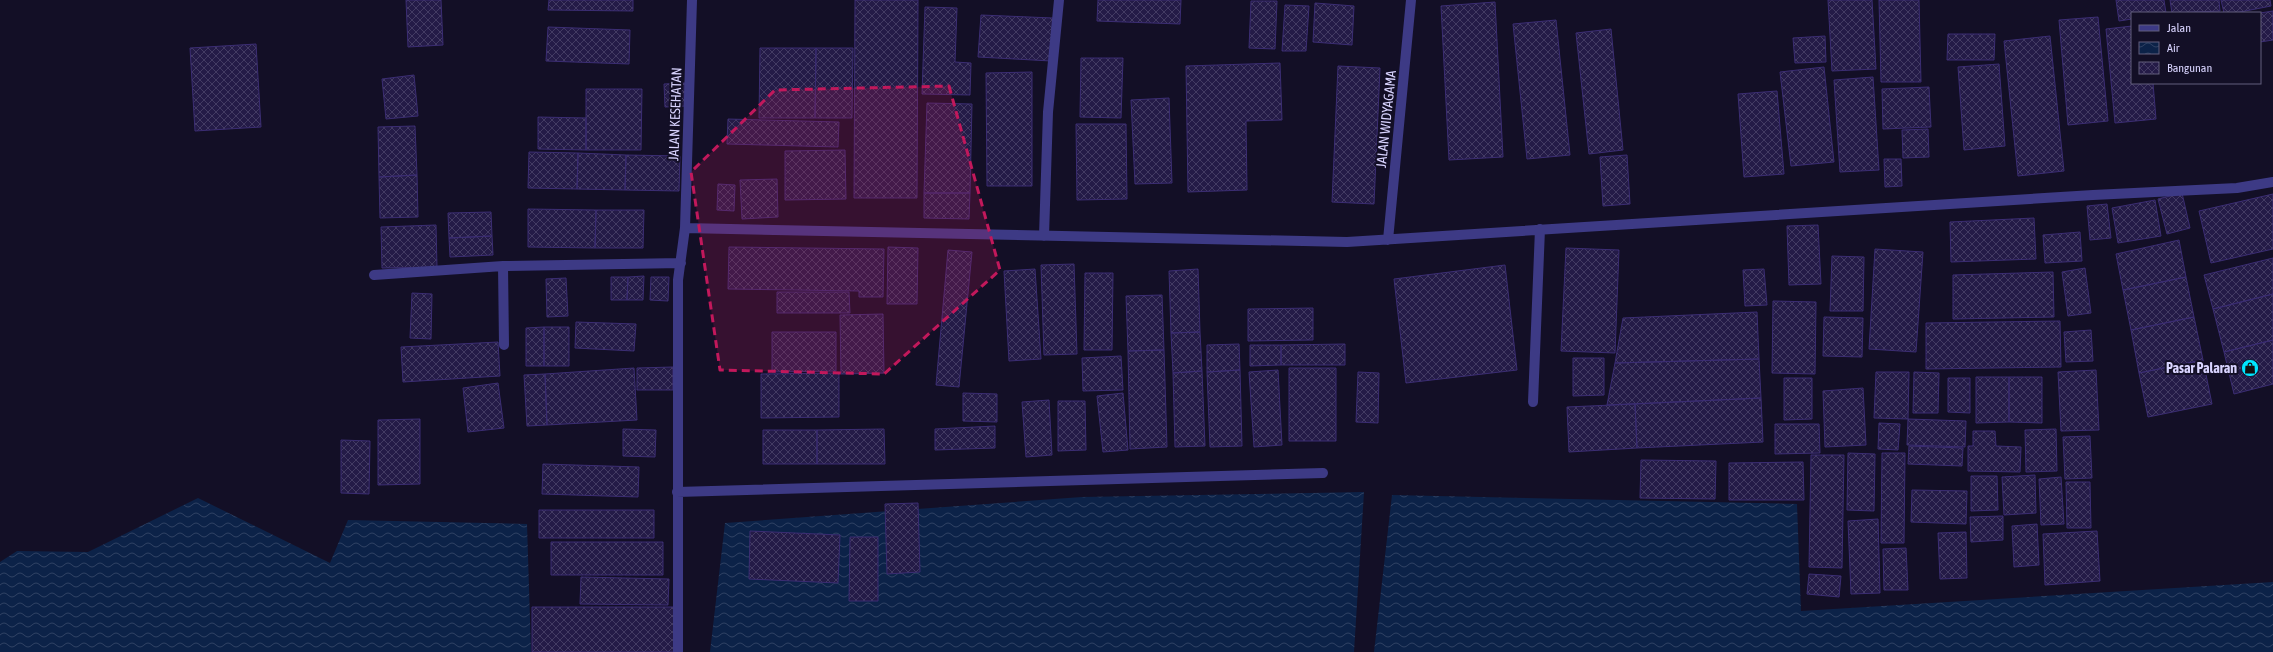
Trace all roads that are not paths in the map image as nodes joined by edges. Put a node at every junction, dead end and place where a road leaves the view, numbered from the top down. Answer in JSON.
{"nodes":[{"id":1,"x":692,"y":0,"type":"edge"},
{"id":2,"x":1059,"y":0,"type":"edge"},
{"id":3,"x":1411,"y":0,"type":"edge"},
{"id":4,"x":2273,"y":182,"type":"edge"},
{"id":5,"x":685,"y":228,"type":"junction"},
{"id":6,"x":1540,"y":229,"type":"junction"},
{"id":7,"x":1044,"y":236,"type":"junction"},
{"id":8,"x":1388,"y":240,"type":"junction"},
{"id":9,"x":681,"y":264,"type":"junction"},
{"id":10,"x":503,"y":266,"type":"junction"},
{"id":11,"x":374,"y":274,"type":"dead end"},
{"id":12,"x":504,"y":345,"type":"dead end"},
{"id":13,"x":1533,"y":402,"type":"dead end"},
{"id":14,"x":1323,"y":473,"type":"dead end"},
{"id":15,"x":677,"y":492,"type":"junction"},
{"id":16,"x":678,"y":652,"type":"edge"}],
"edges":[{"from":1,"to":5,"type":"street","name":"JALAN KESEHATAN"},
{"from":2,"to":7,"type":"street"},
{"from":3,"to":8,"type":"street","name":"JALAN WIDYAGAMA"},
{"from":4,"to":6,"type":"street"},
{"from":5,"to":7,"type":"street"},
{"from":5,"to":9,"type":"street","name":"JALAN KESEHATAN"},
{"from":6,"to":8,"type":"street"},
{"from":6,"to":13,"type":"street"},
{"from":7,"to":8,"type":"street"},
{"from":9,"to":10,"type":"street"},
{"from":9,"to":15,"type":"street","name":"JALAN KESEHATAN"},
{"from":10,"to":11,"type":"street"},
{"from":10,"to":12,"type":"street"},
{"from":14,"to":15,"type":"street"},
{"from":15,"to":16,"type":"street","name":"JALAN KESEHATAN"}]}
